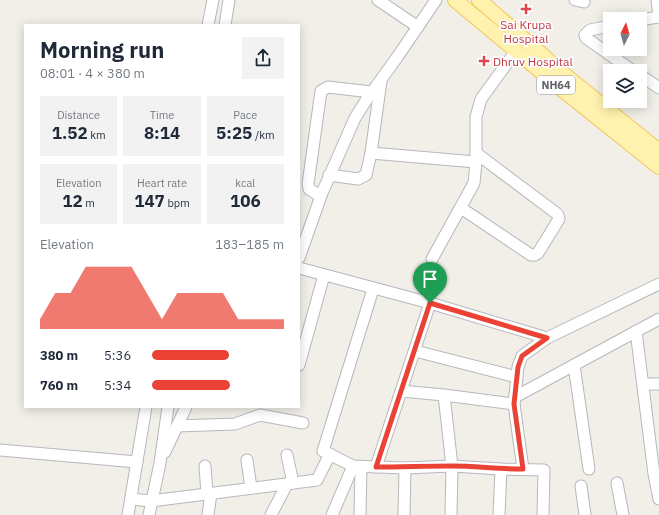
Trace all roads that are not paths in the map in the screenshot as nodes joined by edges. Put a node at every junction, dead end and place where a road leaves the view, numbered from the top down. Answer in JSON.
{"nodes":[{"id":1,"x":212,"y":0,"type":"edge"},
{"id":2,"x":229,"y":0,"type":"edge"},
{"id":3,"x":378,"y":0,"type":"edge"},
{"id":4,"x":436,"y":0,"type":"edge"},
{"id":5,"x":455,"y":0,"type":"edge"},
{"id":6,"x":479,"y":0,"type":"edge"},
{"id":7,"x":657,"y":0,"type":"edge"},
{"id":8,"x":659,"y":17,"type":"edge"},
{"id":9,"x":647,"y":19,"type":"edge"},
{"id":10,"x":208,"y":24,"type":"edge"},
{"id":11,"x":225,"y":24,"type":"edge"},
{"id":12,"x":418,"y":27,"type":"junction"},
{"id":13,"x":603,"y":27,"type":"edge"},
{"id":14,"x":603,"y":51,"type":"edge"},
{"id":15,"x":516,"y":52,"type":"junction"},
{"id":16,"x":610,"y":56,"type":"edge"},
{"id":17,"x":622,"y":64,"type":"edge"},
{"id":18,"x":381,"y":80,"type":"junction"},
{"id":19,"x":647,"y":80,"type":"edge"},
{"id":20,"x":659,"y":88,"type":"edge"},
{"id":21,"x":371,"y":92,"type":"junction"},
{"id":22,"x":659,"y":151,"type":"edge"},
{"id":23,"x":371,"y":153,"type":"junction"},
{"id":24,"x":476,"y":158,"type":"junction"},
{"id":25,"x":659,"y":167,"type":"edge"},
{"id":26,"x":329,"y":175,"type":"junction"},
{"id":27,"x":320,"y":196,"type":"junction"},
{"id":28,"x":461,"y":208,"type":"junction"},
{"id":29,"x":300,"y":255,"type":"edge"},
{"id":30,"x":432,"y":259,"type":"dead end"},
{"id":31,"x":300,"y":268,"type":"edge"},
{"id":32,"x":324,"y":275,"type":"junction"},
{"id":33,"x":659,"y":284,"type":"edge"},
{"id":34,"x":373,"y":289,"type":"junction"},
{"id":35,"x":430,"y":303,"type":"junction"},
{"id":36,"x":659,"y":319,"type":"edge"},
{"id":37,"x":636,"y":332,"type":"junction"},
{"id":38,"x":547,"y":338,"type":"junction"},
{"id":39,"x":414,"y":351,"type":"junction"},
{"id":40,"x":300,"y":361,"type":"edge"},
{"id":41,"x":574,"y":365,"type":"junction"},
{"id":42,"x":517,"y":376,"type":"junction"},
{"id":43,"x":644,"y":384,"type":"junction"},
{"id":44,"x":659,"y":384,"type":"edge"},
{"id":45,"x":401,"y":391,"type":"junction"},
{"id":46,"x":444,"y":395,"type":"junction"},
{"id":47,"x":514,"y":401,"type":"junction"},
{"id":48,"x":146,"y":408,"type":"edge"},
{"id":49,"x":168,"y":408,"type":"edge"},
{"id":50,"x":186,"y":408,"type":"edge"},
{"id":51,"x":303,"y":422,"type":"dead end"},
{"id":52,"x":177,"y":426,"type":"junction"},
{"id":53,"x":0,"y":450,"type":"edge"},
{"id":54,"x":330,"y":454,"type":"junction"},
{"id":55,"x":287,"y":455,"type":"dead end"},
{"id":56,"x":247,"y":460,"type":"dead end"},
{"id":57,"x":137,"y":462,"type":"junction"},
{"id":58,"x":160,"y":463,"type":"junction"},
{"id":59,"x":205,"y":466,"type":"dead end"},
{"id":60,"x":357,"y":466,"type":"junction"},
{"id":61,"x":452,"y":466,"type":"junction"},
{"id":62,"x":376,"y":467,"type":"junction"},
{"id":63,"x":405,"y":468,"type":"junction"},
{"id":64,"x":500,"y":469,"type":"junction"},
{"id":65,"x":523,"y":469,"type":"junction"},
{"id":66,"x":588,"y":469,"type":"dead end"},
{"id":67,"x":657,"y":474,"type":"edge"},
{"id":68,"x":290,"y":483,"type":"junction"},
{"id":69,"x":617,"y":483,"type":"dead end"},
{"id":70,"x":582,"y":486,"type":"dead end"},
{"id":71,"x":251,"y":488,"type":"junction"},
{"id":72,"x":209,"y":494,"type":"junction"},
{"id":73,"x":131,"y":499,"type":"junction"},
{"id":74,"x":659,"y":499,"type":"edge"},
{"id":75,"x":151,"y":501,"type":"junction"},
{"id":76,"x":128,"y":515,"type":"edge"},
{"id":77,"x":149,"y":515,"type":"edge"},
{"id":78,"x":208,"y":515,"type":"edge"},
{"id":79,"x":271,"y":515,"type":"edge"},
{"id":80,"x":332,"y":515,"type":"edge"},
{"id":81,"x":360,"y":515,"type":"edge"},
{"id":82,"x":404,"y":515,"type":"edge"},
{"id":83,"x":451,"y":515,"type":"edge"},
{"id":84,"x":499,"y":515,"type":"edge"},
{"id":85,"x":543,"y":515,"type":"edge"},
{"id":86,"x":585,"y":515,"type":"edge"},
{"id":87,"x":623,"y":515,"type":"edge"}],
"edges":[{"from":1,"to":10,"type":"street"},
{"from":2,"to":11,"type":"street"},
{"from":3,"to":12,"type":"street"},
{"from":4,"to":12,"type":"street"},
{"from":5,"to":15,"type":"main road","number":"NH64"},
{"from":6,"to":22,"type":"main road","number":"NH64"},
{"from":7,"to":8,"type":"street"},
{"from":8,"to":9,"type":"street"},
{"from":12,"to":18,"type":"street"},
{"from":13,"to":14,"type":"street"},
{"from":15,"to":24,"type":"street"},
{"from":15,"to":25,"type":"main road","number":"NH64"},
{"from":16,"to":17,"type":"street"},
{"from":18,"to":21,"type":"street"},
{"from":18,"to":23,"type":"street"},
{"from":19,"to":20,"type":"street"},
{"from":21,"to":26,"type":"street"},
{"from":21,"to":27,"type":"street"},
{"from":23,"to":24,"type":"street"},
{"from":23,"to":26,"type":"street"},
{"from":24,"to":28,"type":"street"},
{"from":24,"to":28,"type":"street"},
{"from":26,"to":27,"type":"street"},
{"from":27,"to":29,"type":"street"},
{"from":28,"to":30,"type":"street"},
{"from":31,"to":32,"type":"street"},
{"from":32,"to":34,"type":"street"},
{"from":32,"to":40,"type":"street"},
{"from":33,"to":38,"type":"street"},
{"from":34,"to":35,"type":"street"},
{"from":34,"to":54,"type":"street"},
{"from":35,"to":38,"type":"street"},
{"from":35,"to":39,"type":"street"},
{"from":36,"to":37,"type":"street"},
{"from":37,"to":41,"type":"street"},
{"from":37,"to":43,"type":"street"},
{"from":38,"to":42,"type":"street"},
{"from":39,"to":42,"type":"street"},
{"from":39,"to":45,"type":"street"},
{"from":41,"to":47,"type":"street"},
{"from":41,"to":66,"type":"street"},
{"from":42,"to":47,"type":"street"},
{"from":43,"to":44,"type":"street"},
{"from":43,"to":67,"type":"street"},
{"from":45,"to":46,"type":"street"},
{"from":45,"to":62,"type":"street"},
{"from":46,"to":47,"type":"street"},
{"from":46,"to":61,"type":"street"},
{"from":47,"to":65,"type":"street"},
{"from":48,"to":57,"type":"street"},
{"from":49,"to":58,"type":"street"},
{"from":50,"to":52,"type":"street"},
{"from":51,"to":52,"type":"street"},
{"from":52,"to":58,"type":"street"},
{"from":53,"to":57,"type":"street"},
{"from":54,"to":60,"type":"street"},
{"from":54,"to":68,"type":"street"},
{"from":55,"to":68,"type":"street"},
{"from":56,"to":71,"type":"street"},
{"from":57,"to":73,"type":"street"},
{"from":58,"to":75,"type":"street"},
{"from":59,"to":72,"type":"street"},
{"from":60,"to":62,"type":"street"},
{"from":60,"to":80,"type":"street"},
{"from":60,"to":81,"type":"street"},
{"from":61,"to":63,"type":"street"},
{"from":61,"to":64,"type":"street"},
{"from":61,"to":83,"type":"street"},
{"from":62,"to":63,"type":"street"},
{"from":63,"to":82,"type":"street"},
{"from":64,"to":65,"type":"street"},
{"from":64,"to":84,"type":"street"},
{"from":65,"to":85,"type":"street"},
{"from":67,"to":74,"type":"street"},
{"from":68,"to":71,"type":"street"},
{"from":68,"to":79,"type":"street"},
{"from":69,"to":87,"type":"street"},
{"from":70,"to":86,"type":"street"},
{"from":71,"to":72,"type":"street"},
{"from":72,"to":75,"type":"street"},
{"from":72,"to":78,"type":"street"},
{"from":73,"to":75,"type":"street"},
{"from":73,"to":76,"type":"street"},
{"from":75,"to":77,"type":"street"}]}
